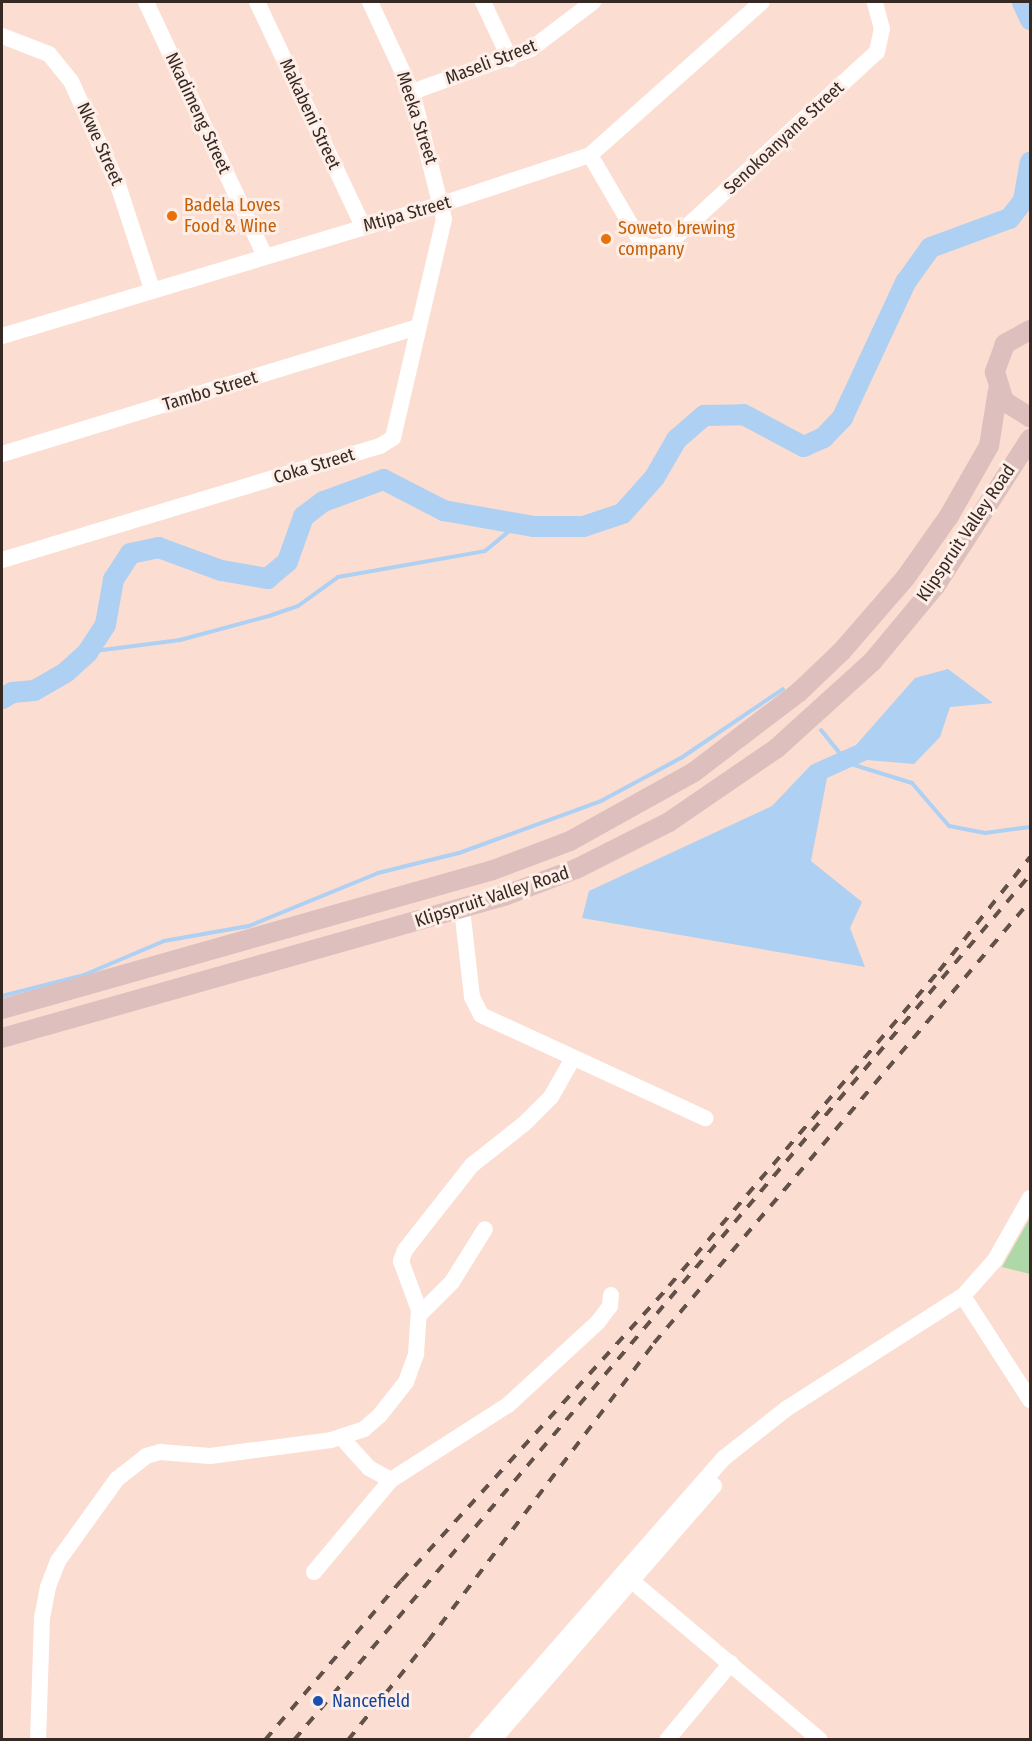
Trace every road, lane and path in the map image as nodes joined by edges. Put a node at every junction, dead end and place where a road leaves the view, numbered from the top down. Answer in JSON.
{"nodes":[{"id":1,"x":146,"y":2,"type":"edge"},
{"id":2,"x":257,"y":2,"type":"edge"},
{"id":3,"x":370,"y":2,"type":"edge"},
{"id":4,"x":483,"y":2,"type":"edge"},
{"id":5,"x":593,"y":2,"type":"edge"},
{"id":6,"x":762,"y":2,"type":"edge"},
{"id":7,"x":875,"y":2,"type":"edge"},
{"id":8,"x":2,"y":36,"type":"edge"},
{"id":9,"x":510,"y":59,"type":"junction"},
{"id":10,"x":412,"y":92,"type":"junction"},
{"id":11,"x":590,"y":155,"type":"junction"},
{"id":12,"x":442,"y":204,"type":"junction"},
{"id":13,"x":363,"y":226,"type":"junction"},
{"id":14,"x":266,"y":256,"type":"junction"},
{"id":15,"x":152,"y":290,"type":"junction"},
{"id":16,"x":418,"y":327,"type":"junction"},
{"id":17,"x":1027,"y":328,"type":"edge"},
{"id":18,"x":2,"y":336,"type":"edge"},
{"id":19,"x":998,"y":390,"type":"junction"},
{"id":20,"x":1030,"y":417,"type":"edge"},
{"id":21,"x":1030,"y":439,"type":"edge"},
{"id":22,"x":2,"y":454,"type":"edge"},
{"id":23,"x":2,"y":560,"type":"edge"},
{"id":24,"x":462,"y":909,"type":"junction"},
{"id":25,"x":2,"y":1009,"type":"edge"},
{"id":26,"x":2,"y":1038,"type":"edge"},
{"id":27,"x":572,"y":1060,"type":"junction"},
{"id":28,"x":705,"y":1118,"type":"dead end"},
{"id":29,"x":1030,"y":1198,"type":"edge"},
{"id":30,"x":485,"y":1229,"type":"dead end"},
{"id":31,"x":611,"y":1295,"type":"dead end"},
{"id":32,"x":963,"y":1296,"type":"junction"},
{"id":33,"x":419,"y":1315,"type":"junction"},
{"id":34,"x":1030,"y":1400,"type":"edge"},
{"id":35,"x":799,"y":1404,"type":"junction"},
{"id":36,"x":341,"y":1437,"type":"junction"},
{"id":37,"x":391,"y":1480,"type":"junction"},
{"id":38,"x":314,"y":1572,"type":"dead end"},
{"id":39,"x":632,"y":1581,"type":"junction"},
{"id":40,"x":731,"y":1663,"type":"junction"},
{"id":41,"x":38,"y":1739,"type":"edge"},
{"id":42,"x":477,"y":1740,"type":"edge"},
{"id":43,"x":493,"y":1740,"type":"edge"},
{"id":44,"x":667,"y":1740,"type":"edge"},
{"id":45,"x":820,"y":1740,"type":"edge"}],
"edges":[{"from":1,"to":14,"type":"street","name":"Nkadimeng Street"},
{"from":2,"to":13,"type":"street","name":"Makabeni Street"},
{"from":3,"to":10,"type":"street","name":"Meeka Street"},
{"from":4,"to":9,"type":"street"},
{"from":5,"to":9,"type":"street","name":"Maseli Street"},
{"from":6,"to":11,"type":"street","name":"Mtipa Street"},
{"from":7,"to":11,"type":"street","name":"Senokoanyane Street"},
{"from":8,"to":15,"type":"street","name":"Nkwe Street"},
{"from":9,"to":10,"type":"street","name":"Maseli Street"},
{"from":10,"to":12,"type":"street","name":"Meeka Street"},
{"from":11,"to":12,"type":"street","name":"Mtipa Street"},
{"from":12,"to":13,"type":"street","name":"Mtipa Street"},
{"from":12,"to":16,"type":"street","name":"Coka Street"},
{"from":13,"to":14,"type":"street","name":"Mtipa Street"},
{"from":14,"to":15,"type":"street","name":"Mtipa Street"},
{"from":15,"to":18,"type":"street","name":"Mtipa Street"},
{"from":16,"to":22,"type":"street","name":"Tambo Street"},
{"from":16,"to":23,"type":"street","name":"Coka Street"},
{"from":17,"to":19,"type":"main road","name":"Klipspruit Valley Road"},
{"from":19,"to":20,"type":"main road"},
{"from":19,"to":25,"type":"main road","name":"Klipspruit Valley Road"},
{"from":21,"to":24,"type":"main road","name":"Klipspruit Valley Road"},
{"from":24,"to":26,"type":"main road","name":"Klipspruit Valley Road"},
{"from":24,"to":27,"type":"street"},
{"from":27,"to":28,"type":"street"},
{"from":27,"to":33,"type":"street"},
{"from":29,"to":32,"type":"street"},
{"from":30,"to":33,"type":"street"},
{"from":31,"to":37,"type":"street"},
{"from":32,"to":34,"type":"street"},
{"from":32,"to":35,"type":"street"},
{"from":33,"to":36,"type":"street"},
{"from":35,"to":39,"type":"street"},
{"from":35,"to":42,"type":"street"},
{"from":36,"to":37,"type":"street"},
{"from":36,"to":41,"type":"street"},
{"from":37,"to":38,"type":"street"},
{"from":39,"to":40,"type":"street"},
{"from":39,"to":43,"type":"street"},
{"from":40,"to":44,"type":"street"},
{"from":40,"to":45,"type":"street"}]}
